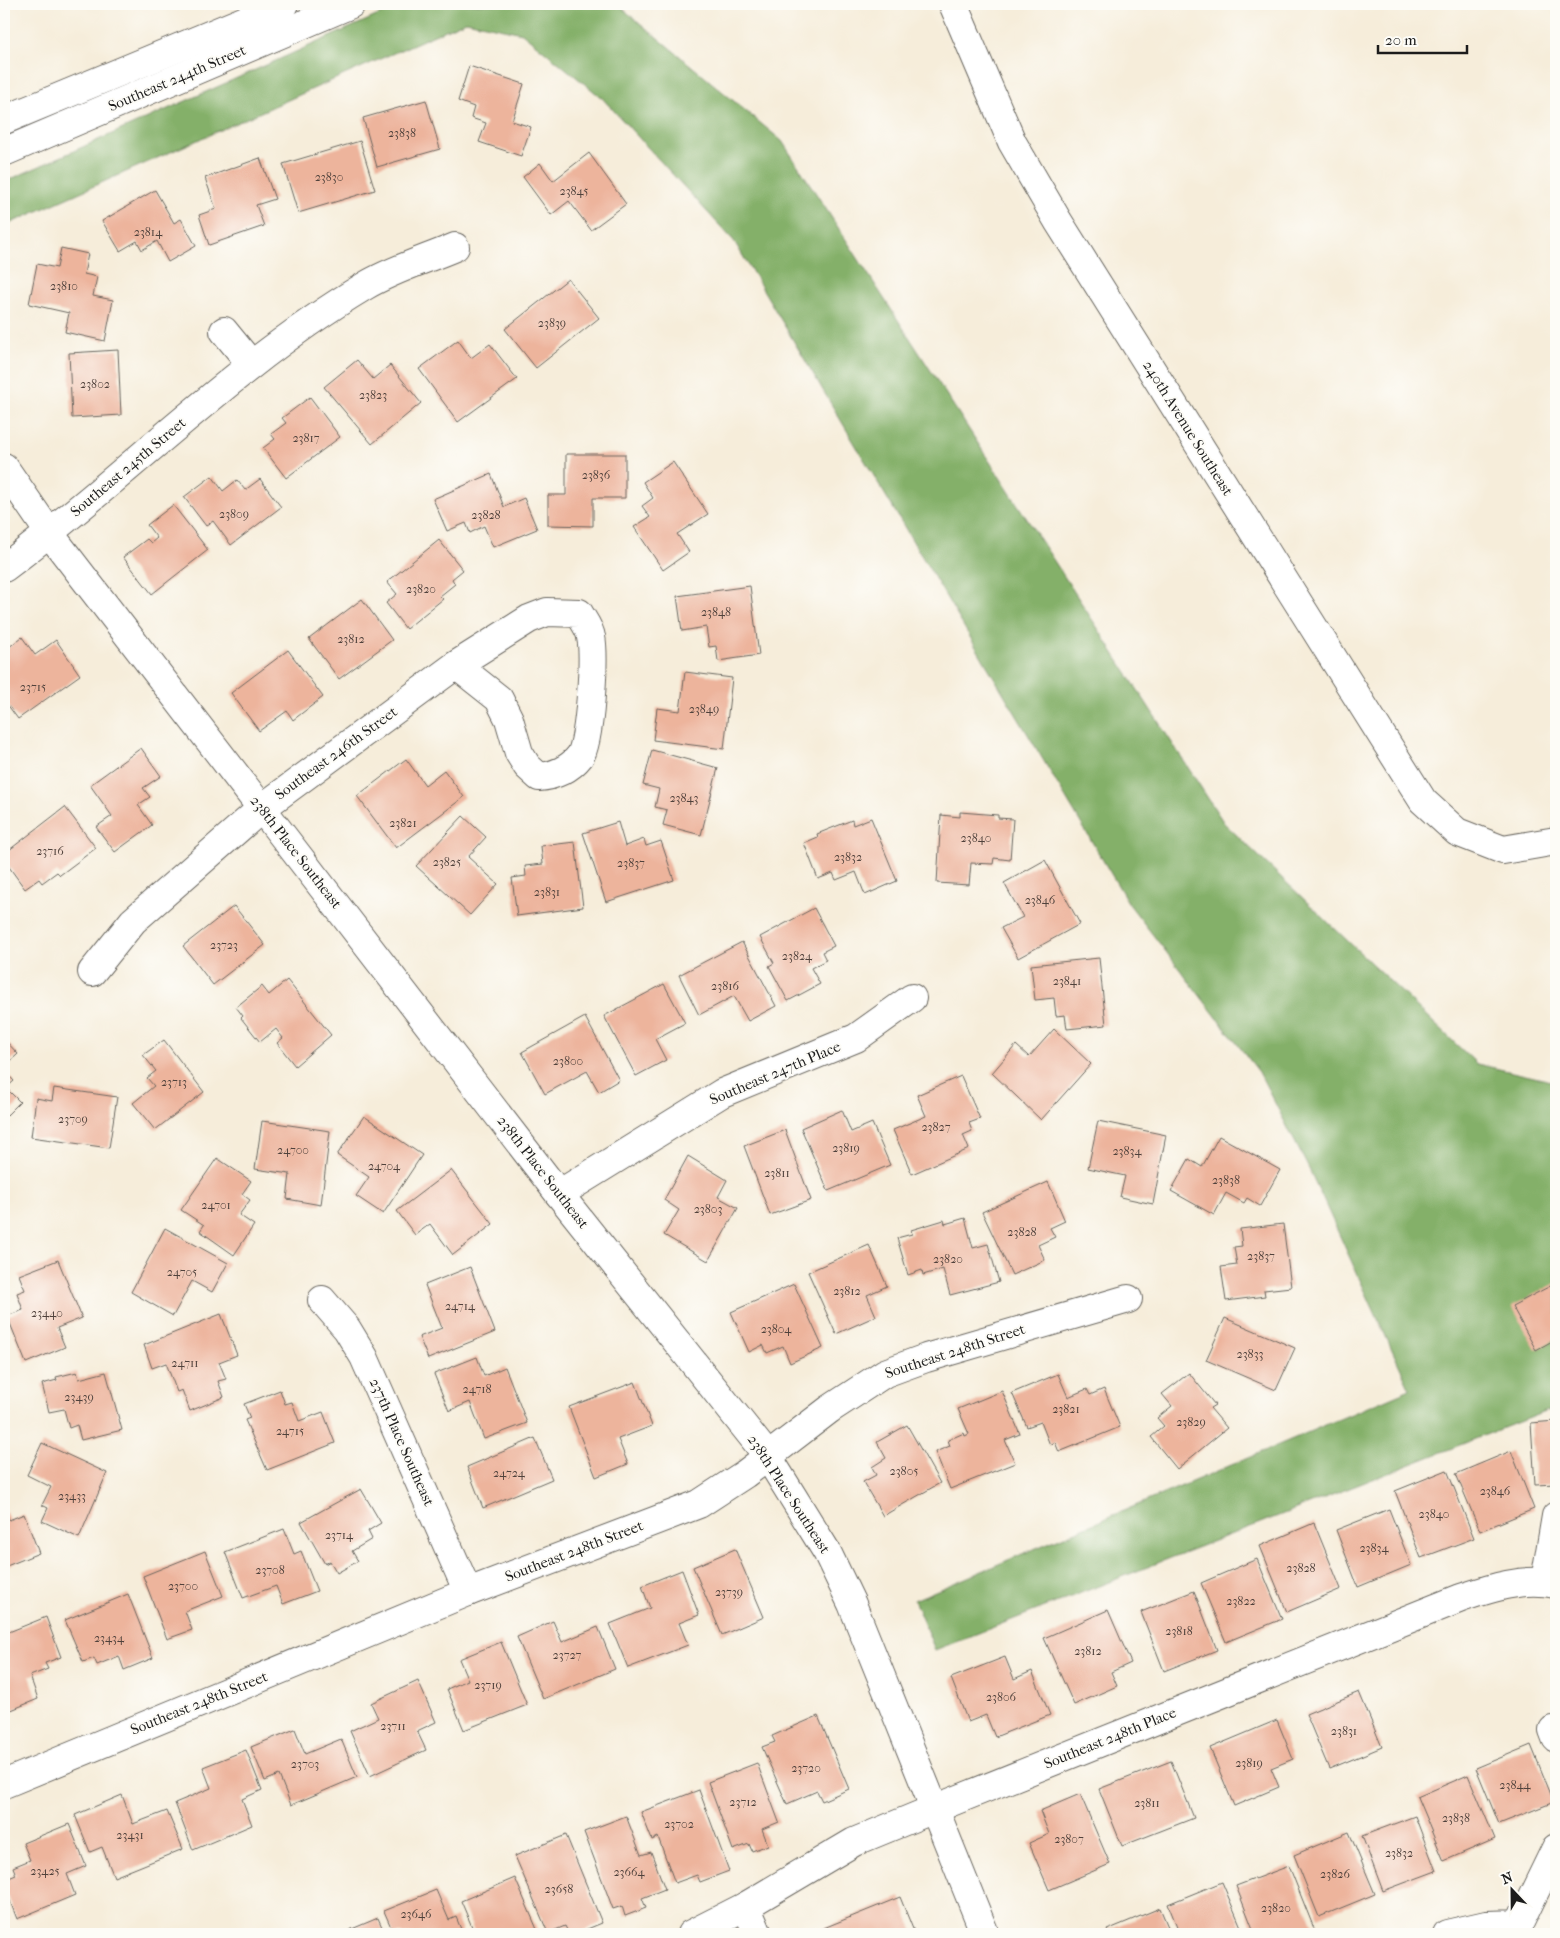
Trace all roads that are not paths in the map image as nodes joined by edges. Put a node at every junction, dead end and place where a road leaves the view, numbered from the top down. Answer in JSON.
{"nodes":[{"id":1,"x":284,"y":4,"type":"edge"},
{"id":2,"x":351,"y":4,"type":"edge"},
{"id":3,"x":953,"y":4,"type":"edge"},
{"id":4,"x":4,"y":120,"type":"edge"},
{"id":5,"x":4,"y":152,"type":"edge"},
{"id":6,"x":456,"y":247,"type":"dead end"},
{"id":7,"x":224,"y":331,"type":"dead end"},
{"id":8,"x":251,"y":364,"type":"junction"},
{"id":9,"x":4,"y":467,"type":"edge"},
{"id":10,"x":50,"y":534,"type":"junction"},
{"id":11,"x":4,"y":568,"type":"edge"},
{"id":12,"x":456,"y":665,"type":"junction"},
{"id":13,"x":262,"y":808,"type":"junction"},
{"id":14,"x":1556,"y":841,"type":"edge"},
{"id":15,"x":92,"y":972,"type":"dead end"},
{"id":16,"x":912,"y":998,"type":"dead end"},
{"id":17,"x":559,"y":1194,"type":"junction"},
{"id":18,"x":1128,"y":1299,"type":"dead end"},
{"id":19,"x":322,"y":1300,"type":"dead end"},
{"id":20,"x":767,"y":1455,"type":"junction"},
{"id":21,"x":1556,"y":1516,"type":"edge"},
{"id":22,"x":1551,"y":1583,"type":"edge"},
{"id":23,"x":468,"y":1592,"type":"junction"},
{"id":24,"x":4,"y":1784,"type":"edge"},
{"id":25,"x":934,"y":1809,"type":"junction"},
{"id":26,"x":1556,"y":1848,"type":"edge"},
{"id":27,"x":746,"y":1906,"type":"junction"},
{"id":28,"x":691,"y":1934,"type":"edge"},
{"id":29,"x":758,"y":1934,"type":"edge"},
{"id":30,"x":985,"y":1934,"type":"edge"},
{"id":31,"x":1447,"y":1934,"type":"edge"}],
"edges":[{"from":1,"to":4,"type":"street","name":"Southeast 244th Street"},
{"from":2,"to":5,"type":"street","name":"Southeast 244th Street"},
{"from":3,"to":14,"type":"street","name":"240th Avenue Southeast"},
{"from":6,"to":8,"type":"street","name":"Southeast 245th Street"},
{"from":7,"to":8,"type":"street"},
{"from":8,"to":10,"type":"street","name":"Southeast 245th Street"},
{"from":9,"to":10,"type":"street","name":"238th Place Southeast"},
{"from":10,"to":11,"type":"street","name":"Southeast 245th Street"},
{"from":10,"to":13,"type":"street","name":"238th Place Southeast"},
{"from":12,"to":12,"type":"street","name":"Southeast 246th Street"},
{"from":12,"to":13,"type":"street","name":"Southeast 246th Street"},
{"from":13,"to":15,"type":"street","name":"Southeast 246th Street"},
{"from":13,"to":17,"type":"street","name":"238th Place Southeast"},
{"from":16,"to":17,"type":"street","name":"Southeast 247th Place"},
{"from":17,"to":20,"type":"street","name":"238th Place Southeast"},
{"from":18,"to":20,"type":"street","name":"Southeast 248th Street"},
{"from":19,"to":23,"type":"street","name":"237th Place Southeast"},
{"from":20,"to":23,"type":"street","name":"Southeast 248th Street"},
{"from":20,"to":25,"type":"street","name":"238th Place Southeast"},
{"from":21,"to":22,"type":"street"},
{"from":22,"to":25,"type":"street","name":"Southeast 248th Place"},
{"from":23,"to":24,"type":"street","name":"Southeast 248th Street"},
{"from":25,"to":27,"type":"street","name":"Southeast 248th Place"},
{"from":25,"to":30,"type":"street","name":"238th Place Southeast"},
{"from":26,"to":31,"type":"street"},
{"from":27,"to":28,"type":"street","name":"Southeast 248th Place"},
{"from":27,"to":29,"type":"street"}]}
